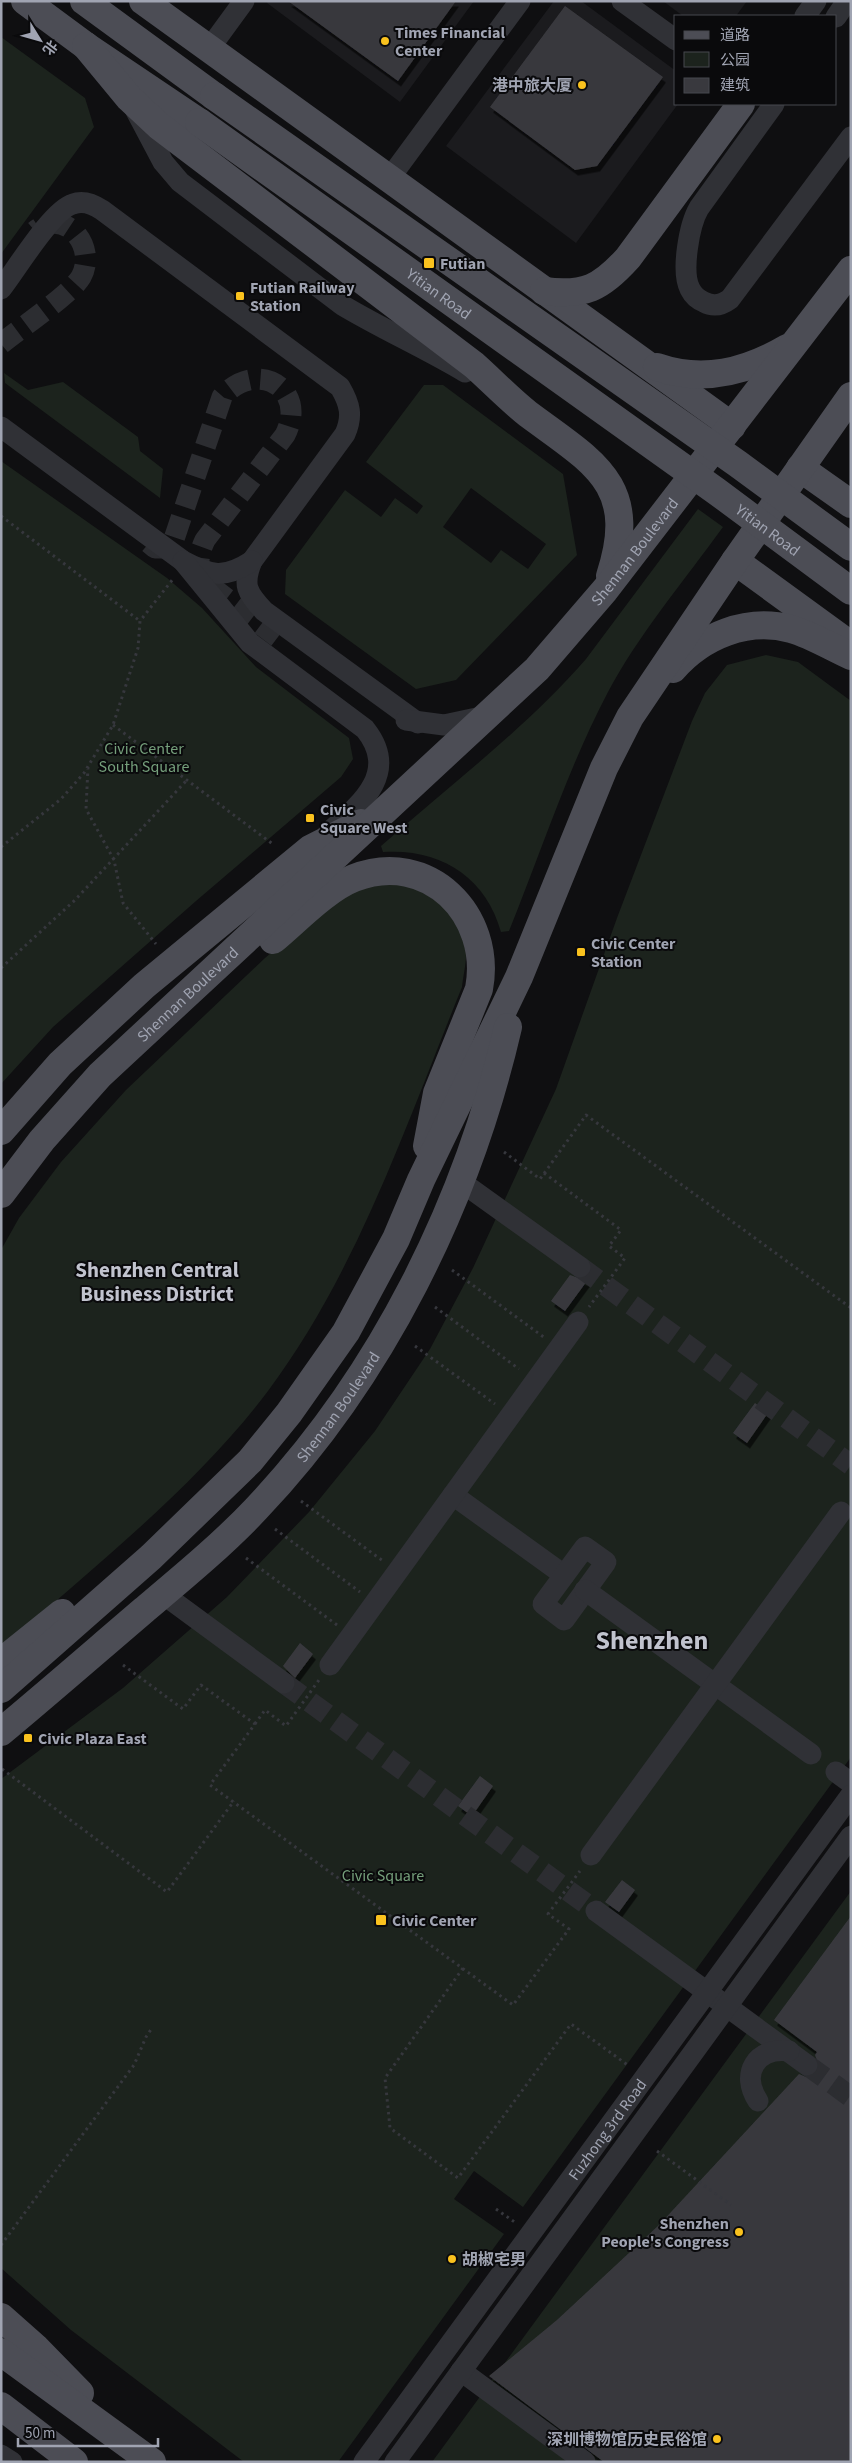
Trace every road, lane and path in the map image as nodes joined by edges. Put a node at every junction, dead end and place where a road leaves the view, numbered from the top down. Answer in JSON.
{"nodes":[{"id":1,"x":84,"y":1,"type":"edge"},
{"id":2,"x":125,"y":1,"type":"edge"},
{"id":3,"x":144,"y":1,"type":"edge"},
{"id":4,"x":244,"y":1,"type":"edge"},
{"id":5,"x":520,"y":1,"type":"edge"},
{"id":6,"x":622,"y":1,"type":"edge"},
{"id":7,"x":816,"y":1,"type":"edge"},
{"id":8,"x":847,"y":1,"type":"edge"},
{"id":9,"x":1,"y":4,"type":"edge"},
{"id":10,"x":32,"y":7,"type":"edge"},
{"id":11,"x":806,"y":15,"type":"edge"},
{"id":12,"x":837,"y":16,"type":"edge"},
{"id":13,"x":674,"y":39,"type":"edge"},
{"id":14,"x":86,"y":46,"type":"junction"},
{"id":15,"x":209,"y":49,"type":"junction"},
{"id":16,"x":174,"y":67,"type":"junction"},
{"id":17,"x":740,"y":105,"type":"edge"},
{"id":18,"x":773,"y":105,"type":"edge"},
{"id":19,"x":851,"y":137,"type":"edge"},
{"id":20,"x":389,"y":179,"type":"junction"},
{"id":21,"x":851,"y":270,"type":"edge"},
{"id":22,"x":1,"y":289,"type":"edge"},
{"id":23,"x":544,"y":291,"type":"junction"},
{"id":24,"x":793,"y":345,"type":"junction"},
{"id":25,"x":643,"y":362,"type":"junction"},
{"id":26,"x":847,"y":403,"type":"edge"},
{"id":27,"x":732,"y":426,"type":"junction"},
{"id":28,"x":1,"y":427,"type":"edge"},
{"id":29,"x":800,"y":468,"type":"junction"},
{"id":30,"x":851,"y":504,"type":"edge"},
{"id":31,"x":2,"y":517,"type":"edge"},
{"id":32,"x":851,"y":547,"type":"edge"},
{"id":33,"x":252,"y":561,"type":"junction"},
{"id":34,"x":735,"y":561,"type":"junction"},
{"id":35,"x":179,"y":569,"type":"junction"},
{"id":36,"x":605,"y":590,"type":"junction"},
{"id":37,"x":851,"y":591,"type":"edge"},
{"id":38,"x":140,"y":621,"type":"junction"},
{"id":39,"x":285,"y":643,"type":"tunnel mouth"},
{"id":40,"x":851,"y":646,"type":"edge"},
{"id":41,"x":851,"y":656,"type":"edge"},
{"id":42,"x":489,"y":715,"type":"junction"},
{"id":43,"x":630,"y":717,"type":"junction"},
{"id":44,"x":418,"y":723,"type":"junction"},
{"id":45,"x":113,"y":725,"type":"junction"},
{"id":46,"x":88,"y":766,"type":"junction"},
{"id":47,"x":187,"y":780,"type":"junction"},
{"id":48,"x":389,"y":808,"type":"junction"},
{"id":49,"x":274,"y":845,"type":"dead end"},
{"id":50,"x":1,"y":847,"type":"edge"},
{"id":51,"x":310,"y":849,"type":"junction"},
{"id":52,"x":114,"y":860,"type":"junction"},
{"id":53,"x":156,"y":944,"type":"dead end"},
{"id":54,"x":1,"y":968,"type":"edge"},
{"id":55,"x":211,"y":973,"type":"junction"},
{"id":56,"x":519,"y":977,"type":"junction"},
{"id":57,"x":1,"y":1131,"type":"edge"},
{"id":58,"x":504,"y":1152,"type":"dead end"},
{"id":59,"x":544,"y":1173,"type":"junction"},
{"id":60,"x":421,"y":1180,"type":"junction"},
{"id":61,"x":460,"y":1181,"type":"junction"},
{"id":62,"x":1,"y":1194,"type":"edge"},
{"id":63,"x":580,"y":1267,"type":"tunnel mouth"},
{"id":64,"x":452,"y":1270,"type":"dead end"},
{"id":65,"x":435,"y":1308,"type":"dead end"},
{"id":66,"x":851,"y":1308,"type":"edge"},
{"id":67,"x":578,"y":1322,"type":"joint"},
{"id":68,"x":415,"y":1346,"type":"dead end"},
{"id":69,"x":559,"y":1348,"type":"junction"},
{"id":70,"x":536,"y":1381,"type":"junction"},
{"id":71,"x":511,"y":1415,"type":"junction"},
{"id":72,"x":453,"y":1495,"type":"junction"},
{"id":73,"x":301,"y":1501,"type":"dead end"},
{"id":74,"x":841,"y":1512,"type":"dead end"},
{"id":75,"x":275,"y":1529,"type":"dead end"},
{"id":76,"x":151,"y":1557,"type":"junction"},
{"id":77,"x":246,"y":1558,"type":"dead end"},
{"id":78,"x":397,"y":1572,"type":"junction"},
{"id":79,"x":564,"y":1575,"type":"junction"},
{"id":80,"x":585,"y":1590,"type":"junction"},
{"id":81,"x":163,"y":1594,"type":"junction"},
{"id":82,"x":375,"y":1602,"type":"junction"},
{"id":83,"x":351,"y":1636,"type":"junction"},
{"id":84,"x":1,"y":1662,"type":"edge"},
{"id":85,"x":123,"y":1665,"type":"dead end"},
{"id":86,"x":330,"y":1665,"type":"joint"},
{"id":87,"x":284,"y":1683,"type":"tunnel mouth"},
{"id":88,"x":715,"y":1684,"type":"junction"},
{"id":89,"x":1,"y":1689,"type":"edge"},
{"id":90,"x":254,"y":1724,"type":"junction"},
{"id":91,"x":1,"y":1732,"type":"edge"},
{"id":92,"x":811,"y":1754,"type":"dead end"},
{"id":93,"x":2,"y":1769,"type":"edge"},
{"id":94,"x":851,"y":1795,"type":"edge"},
{"id":95,"x":234,"y":1802,"type":"junction"},
{"id":96,"x":851,"y":1836,"type":"edge"},
{"id":97,"x":591,"y":1855,"type":"joint"},
{"id":98,"x":596,"y":1911,"type":"tunnel mouth"},
{"id":99,"x":463,"y":1968,"type":"junction"},
{"id":100,"x":707,"y":1992,"type":"junction"},
{"id":101,"x":727,"y":2006,"type":"junction"},
{"id":102,"x":152,"y":2028,"type":"dead end"},
{"id":103,"x":788,"y":2052,"type":"junction"},
{"id":104,"x":807,"y":2065,"type":"tunnel mouth"},
{"id":105,"x":631,"y":2068,"type":"dead end"},
{"id":106,"x":758,"y":2101,"type":"dead end"},
{"id":107,"x":657,"y":2151,"type":"dead end"},
{"id":108,"x":731,"y":2205,"type":"dead end"},
{"id":109,"x":496,"y":2209,"type":"dead end"},
{"id":110,"x":518,"y":2225,"type":"dead end"},
{"id":111,"x":1,"y":2245,"type":"edge"},
{"id":112,"x":1,"y":2317,"type":"edge"},
{"id":113,"x":1,"y":2352,"type":"edge"},
{"id":114,"x":461,"y":2371,"type":"junction"},
{"id":115,"x":1,"y":2406,"type":"edge"},
{"id":116,"x":1,"y":2426,"type":"edge"},
{"id":117,"x":110,"y":2431,"type":"junction"},
{"id":118,"x":1,"y":2455,"type":"edge"},
{"id":119,"x":67,"y":2456,"type":"edge"},
{"id":120,"x":12,"y":2462,"type":"edge"},
{"id":121,"x":152,"y":2462,"type":"edge"},
{"id":122,"x":364,"y":2462,"type":"edge"},
{"id":123,"x":395,"y":2462,"type":"edge"},
{"id":124,"x":585,"y":2462,"type":"edge"}],
"edges":[{"from":1,"to":16,"type":"main road","name":"Yitian Road"},
{"from":2,"to":16,"type":"main road"},
{"from":3,"to":15,"type":"main road"},
{"from":4,"to":15,"type":"street"},
{"from":5,"to":20,"type":"street"},
{"from":6,"to":13,"type":"street"},
{"from":7,"to":11,"type":"street"},
{"from":8,"to":12,"type":"street"},
{"from":9,"to":10,"type":"main road"},
{"from":10,"to":14,"type":"main road","name":"Yitian Road"},
{"from":14,"to":36,"type":"main road"},
{"from":14,"to":37,"type":"main road","name":"Yitian Road","bridge":true},
{"from":15,"to":20,"type":"main road"},
{"from":16,"to":32,"type":"main road","name":"Yitian Road","bridge":true},
{"from":17,"to":23,"type":"main road"},
{"from":18,"to":19,"type":"street"},
{"from":20,"to":23,"type":"main road"},
{"from":21,"to":24,"type":"main road","name":"Shennan Boulevard"},
{"from":22,"to":33,"type":"street"},
{"from":23,"to":25,"type":"main road"},
{"from":24,"to":25,"type":"main road"},
{"from":24,"to":27,"type":"main road","name":"Shennan Boulevard"},
{"from":25,"to":27,"type":"main road"},
{"from":26,"to":29,"type":"main road","name":"Shennan Boulevard"},
{"from":27,"to":36,"type":"main road","name":"Shennan Boulevard"},
{"from":28,"to":35,"type":"street"},
{"from":29,"to":30,"type":"main road"},
{"from":29,"to":34,"type":"main road","name":"Shennan Boulevard"},
{"from":31,"to":38,"type":"path"},
{"from":33,"to":35,"type":"street"},
{"from":33,"to":44,"type":"street"},
{"from":34,"to":40,"type":"main road"},
{"from":34,"to":43,"type":"main road","name":"Shennan Boulevard"},
{"from":35,"to":38,"type":"path"},
{"from":35,"to":51,"type":"street"},
{"from":36,"to":42,"type":"main road","name":"Shennan Boulevard"},
{"from":38,"to":45,"type":"path"},
{"from":39,"to":44,"type":"street"},
{"from":41,"to":43,"type":"main road"},
{"from":42,"to":44,"type":"street"},
{"from":42,"to":48,"type":"main road","name":"Shennan Boulevard"},
{"from":43,"to":56,"type":"main road","name":"Shennan Boulevard"},
{"from":45,"to":46,"type":"path"},
{"from":45,"to":47,"type":"path"},
{"from":46,"to":50,"type":"path"},
{"from":46,"to":52,"type":"path"},
{"from":47,"to":49,"type":"path"},
{"from":47,"to":52,"type":"path"},
{"from":48,"to":51,"type":"main road","name":"Shennan Boulevard"},
{"from":48,"to":55,"type":"main road","name":"Shennan Boulevard"},
{"from":51,"to":57,"type":"main road","name":"Shennan Boulevard"},
{"from":52,"to":53,"type":"path"},
{"from":52,"to":54,"type":"path"},
{"from":55,"to":60,"type":"main road"},
{"from":55,"to":62,"type":"main road","name":"Shennan Boulevard"},
{"from":56,"to":60,"type":"main road","name":"Shennan Boulevard"},
{"from":56,"to":61,"type":"main road","name":"Shennan Boulevard"},
{"from":58,"to":59,"type":"path"},
{"from":59,"to":66,"type":"path"},
{"from":59,"to":67,"type":"path"},
{"from":60,"to":76,"type":"main road","name":"Shennan Boulevard"},
{"from":61,"to":63,"type":"street"},
{"from":61,"to":81,"type":"main road","name":"Shennan Boulevard"},
{"from":64,"to":69,"type":"path"},
{"from":65,"to":70,"type":"path"},
{"from":67,"to":69,"type":"street"},
{"from":68,"to":71,"type":"path"},
{"from":69,"to":70,"type":"street"},
{"from":70,"to":71,"type":"street"},
{"from":71,"to":72,"type":"street"},
{"from":72,"to":78,"type":"street"},
{"from":72,"to":79,"type":"street"},
{"from":73,"to":78,"type":"path"},
{"from":74,"to":88,"type":"street"},
{"from":75,"to":82,"type":"path"},
{"from":76,"to":84,"type":"main road"},
{"from":76,"to":89,"type":"main road","name":"Shennan Boulevard"},
{"from":77,"to":83,"type":"path"},
{"from":78,"to":82,"type":"street"},
{"from":79,"to":80,"type":"street"},
{"from":79,"to":80,"type":"street"},
{"from":80,"to":88,"type":"street"},
{"from":81,"to":87,"type":"street"},
{"from":81,"to":91,"type":"main road","name":"Shennan Boulevard"},
{"from":82,"to":83,"type":"street"},
{"from":83,"to":86,"type":"street"},
{"from":85,"to":90,"type":"path"},
{"from":86,"to":90,"type":"path"},
{"from":88,"to":92,"type":"street"},
{"from":88,"to":97,"type":"street"},
{"from":90,"to":95,"type":"path"},
{"from":93,"to":95,"type":"path"},
{"from":94,"to":100,"type":"street","name":"Fuzhong 3rd Road"},
{"from":95,"to":99,"type":"path"},
{"from":96,"to":101,"type":"street","name":"Fuzhong 3rd Road"},
{"from":97,"to":99,"type":"path"},
{"from":98,"to":100,"type":"street"},
{"from":99,"to":105,"type":"path"},
{"from":100,"to":101,"type":"street"},
{"from":100,"to":122,"type":"street","name":"Fuzhong 3rd Road"},
{"from":101,"to":103,"type":"street"},
{"from":101,"to":114,"type":"street","name":"Fuzhong 3rd Road"},
{"from":102,"to":111,"type":"path"},
{"from":103,"to":104,"type":"street"},
{"from":103,"to":106,"type":"street"},
{"from":107,"to":108,"type":"path"},
{"from":109,"to":110,"type":"path"},
{"from":112,"to":117,"type":"main road"},
{"from":113,"to":117,"type":"main road"},
{"from":114,"to":123,"type":"street","name":"Fuzhong 3rd Road"},
{"from":114,"to":124,"type":"street"},
{"from":115,"to":119,"type":"main road"},
{"from":116,"to":119,"type":"main road"},
{"from":117,"to":121,"type":"main road"},
{"from":118,"to":120,"type":"street"}]}
